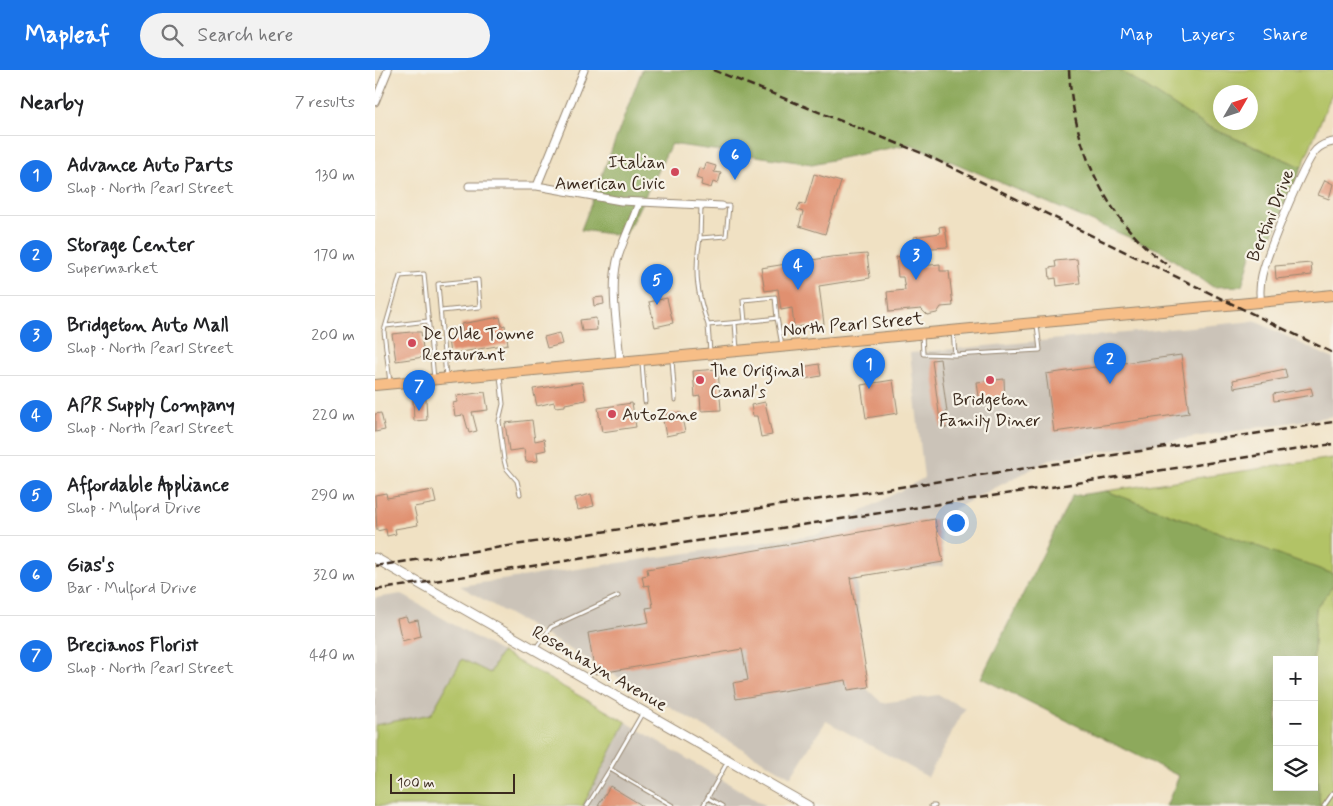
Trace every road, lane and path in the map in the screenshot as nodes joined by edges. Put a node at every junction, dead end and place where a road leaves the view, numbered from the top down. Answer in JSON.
{"nodes":[{"id":1,"x":388,"y":70,"type":"edge"},
{"id":2,"x":583,"y":70,"type":"edge"},
{"id":3,"x":375,"y":102,"type":"edge"},
{"id":4,"x":1333,"y":142,"type":"edge"},
{"id":5,"x":469,"y":186,"type":"dead end"},
{"id":6,"x":537,"y":186,"type":"junction"},
{"id":7,"x":639,"y":202,"type":"junction"},
{"id":8,"x":701,"y":205,"type":"junction"},
{"id":9,"x":722,"y":206,"type":"joint"},
{"id":10,"x":699,"y":238,"type":"junction"},
{"id":11,"x":1333,"y":295,"type":"edge"},
{"id":12,"x":1261,"y":302,"type":"junction"},
{"id":13,"x":441,"y":311,"type":"junction"},
{"id":14,"x":777,"y":318,"type":"junction"},
{"id":15,"x":428,"y":321,"type":"junction"},
{"id":16,"x":745,"y":322,"type":"junction"},
{"id":17,"x":735,"y":323,"type":"junction"},
{"id":18,"x":1036,"y":323,"type":"junction"},
{"id":19,"x":385,"y":326,"type":"junction"},
{"id":20,"x":708,"y":326,"type":"junction"},
{"id":21,"x":953,"y":331,"type":"junction"},
{"id":22,"x":922,"y":334,"type":"junction"},
{"id":23,"x":782,"y":346,"type":"junction"},
{"id":24,"x":737,"y":351,"type":"junction"},
{"id":25,"x":710,"y":353,"type":"junction"},
{"id":26,"x":955,"y":354,"type":"junction"},
{"id":27,"x":672,"y":357,"type":"junction"},
{"id":28,"x":642,"y":360,"type":"junction"},
{"id":29,"x":620,"y":362,"type":"junction"},
{"id":30,"x":499,"y":373,"type":"junction"},
{"id":31,"x":447,"y":378,"type":"junction"},
{"id":32,"x":434,"y":379,"type":"junction"},
{"id":33,"x":390,"y":383,"type":"junction"},
{"id":34,"x":375,"y":385,"type":"edge"},
{"id":35,"x":675,"y":400,"type":"dead end"},
{"id":36,"x":645,"y":402,"type":"dead end"},
{"id":37,"x":520,"y":494,"type":"dead end"},
{"id":38,"x":375,"y":558,"type":"edge"},
{"id":39,"x":618,"y":596,"type":"dead end"},
{"id":40,"x":535,"y":650,"type":"junction"},
{"id":41,"x":643,"y":712,"type":"junction"},
{"id":42,"x":728,"y":760,"type":"junction"},
{"id":43,"x":609,"y":769,"type":"junction"},
{"id":44,"x":1333,"y":793,"type":"edge"},
{"id":45,"x":708,"y":798,"type":"junction"},
{"id":46,"x":587,"y":806,"type":"edge"},
{"id":47,"x":673,"y":806,"type":"edge"},
{"id":48,"x":703,"y":806,"type":"edge"},
{"id":49,"x":722,"y":806,"type":"edge"},
{"id":50,"x":808,"y":806,"type":"edge"},
{"id":51,"x":931,"y":806,"type":"edge"},
{"id":52,"x":935,"y":806,"type":"edge"},
{"id":53,"x":1324,"y":806,"type":"edge"}],
"edges":[{"from":1,"to":3,"type":"street"},
{"from":2,"to":6,"type":"street"},
{"from":4,"to":12,"type":"street","name":"Bertini Drive"},
{"from":5,"to":6,"type":"street"},
{"from":6,"to":7,"type":"street"},
{"from":7,"to":8,"type":"street"},
{"from":7,"to":29,"type":"street"},
{"from":8,"to":9,"type":"street"},
{"from":8,"to":10,"type":"lane"},
{"from":9,"to":10,"type":"lane"},
{"from":10,"to":20,"type":"lane"},
{"from":11,"to":12,"type":"main road","name":"North Pearl Street"},
{"from":12,"to":18,"type":"main road","name":"North Pearl Street"},
{"from":13,"to":13,"type":"lane"},
{"from":13,"to":31,"type":"lane"},
{"from":14,"to":16,"type":"lane"},
{"from":14,"to":16,"type":"lane"},
{"from":14,"to":23,"type":"lane"},
{"from":15,"to":19,"type":"lane"},
{"from":15,"to":19,"type":"lane"},
{"from":15,"to":32,"type":"lane"},
{"from":16,"to":17,"type":"lane"},
{"from":17,"to":20,"type":"lane"},
{"from":17,"to":24,"type":"lane"},
{"from":18,"to":21,"type":"main road","name":"North Pearl Street"},
{"from":18,"to":26,"type":"lane"},
{"from":19,"to":33,"type":"lane"},
{"from":20,"to":25,"type":"lane"},
{"from":21,"to":22,"type":"main road","name":"North Pearl Street"},
{"from":21,"to":26,"type":"lane"},
{"from":22,"to":23,"type":"main road","name":"North Pearl Street"},
{"from":22,"to":26,"type":"lane"},
{"from":23,"to":24,"type":"main road","name":"North Pearl Street"},
{"from":24,"to":25,"type":"main road","name":"North Pearl Street"},
{"from":25,"to":27,"type":"main road","name":"North Pearl Street"},
{"from":27,"to":28,"type":"main road","name":"North Pearl Street"},
{"from":27,"to":35,"type":"lane"},
{"from":28,"to":29,"type":"main road","name":"North Pearl Street"},
{"from":28,"to":36,"type":"lane"},
{"from":29,"to":30,"type":"main road","name":"North Pearl Street"},
{"from":30,"to":31,"type":"main road","name":"North Pearl Street"},
{"from":30,"to":37,"type":"lane"},
{"from":31,"to":32,"type":"main road","name":"North Pearl Street"},
{"from":32,"to":33,"type":"main road","name":"North Pearl Street"},
{"from":33,"to":34,"type":"main road","name":"North Pearl Street"},
{"from":38,"to":40,"type":"street","name":"Rosenhayn Avenue"},
{"from":39,"to":40,"type":"lane"},
{"from":40,"to":41,"type":"street","name":"Rosenhayn Avenue"},
{"from":41,"to":42,"type":"street","name":"Rosenhayn Avenue"},
{"from":41,"to":43,"type":"lane"},
{"from":42,"to":45,"type":"lane"},
{"from":42,"to":50,"type":"street","name":"Rosenhayn Avenue"},
{"from":43,"to":46,"type":"lane"},
{"from":43,"to":47,"type":"lane"},
{"from":44,"to":53,"type":"lane"},
{"from":45,"to":48,"type":"lane"},
{"from":45,"to":49,"type":"lane"},
{"from":51,"to":52,"type":"lane"}]}
